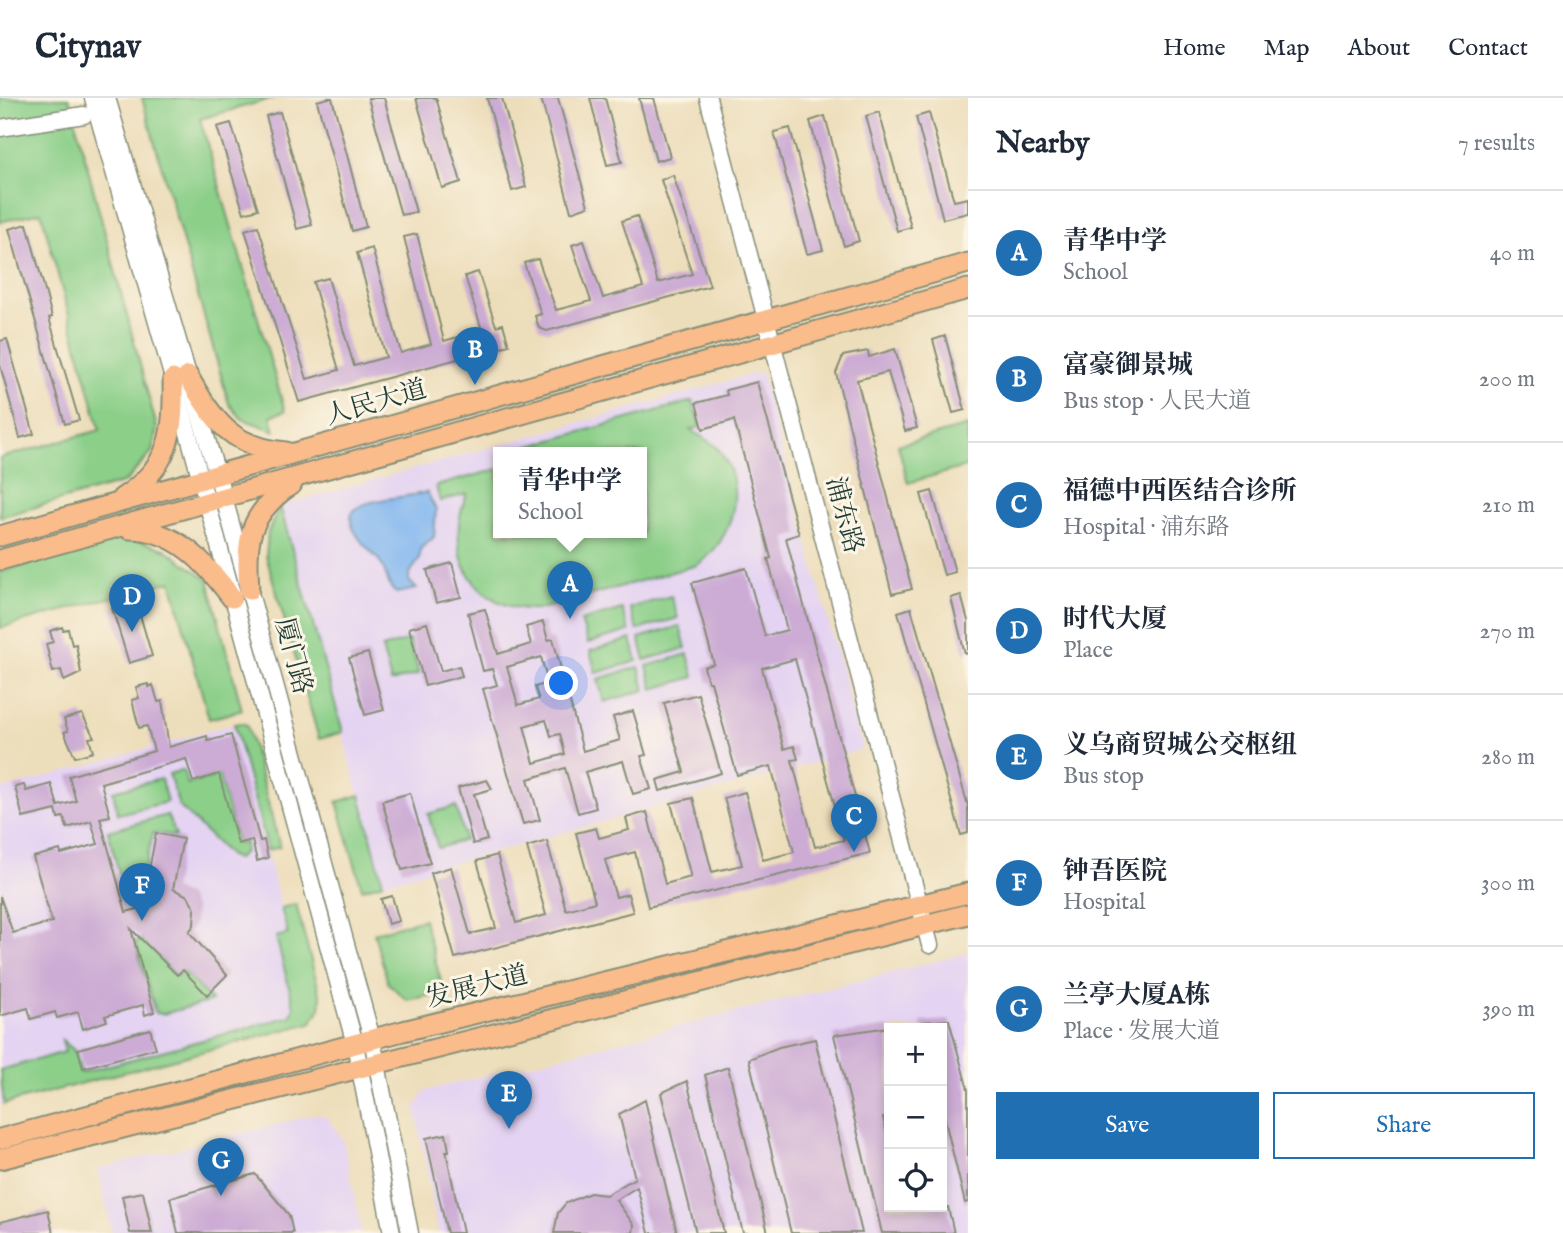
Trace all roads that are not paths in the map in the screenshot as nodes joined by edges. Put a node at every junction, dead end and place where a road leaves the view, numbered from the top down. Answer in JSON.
{"nodes":[{"id":1,"x":93,"y":98,"type":"edge"},
{"id":2,"x":107,"y":98,"type":"edge"},
{"id":3,"x":708,"y":98,"type":"edge"},
{"id":4,"x":84,"y":115,"type":"dead end"},
{"id":5,"x":0,"y":128,"type":"edge"},
{"id":6,"x":968,"y":263,"type":"edge"},
{"id":7,"x":968,"y":289,"type":"edge"},
{"id":8,"x":768,"y":320,"type":"junction"},
{"id":9,"x":774,"y":344,"type":"junction"},
{"id":10,"x":181,"y":377,"type":"junction"},
{"id":11,"x":297,"y":453,"type":"junction"},
{"id":12,"x":304,"y":476,"type":"junction"},
{"id":13,"x":208,"y":478,"type":"junction"},
{"id":14,"x":215,"y":501,"type":"junction"},
{"id":15,"x":111,"y":505,"type":"junction"},
{"id":16,"x":114,"y":529,"type":"junction"},
{"id":17,"x":0,"y":536,"type":"edge"},
{"id":18,"x":0,"y":560,"type":"edge"},
{"id":19,"x":241,"y":594,"type":"junction"},
{"id":20,"x":968,"y":893,"type":"edge"},
{"id":21,"x":923,"y":914,"type":"junction"},
{"id":22,"x":968,"y":914,"type":"edge"},
{"id":23,"x":930,"y":945,"type":"dead end"},
{"id":24,"x":363,"y":1042,"type":"junction"},
{"id":25,"x":368,"y":1065,"type":"junction"},
{"id":26,"x":0,"y":1139,"type":"edge"},
{"id":27,"x":0,"y":1159,"type":"edge"},
{"id":28,"x":392,"y":1233,"type":"edge"},
{"id":29,"x":410,"y":1233,"type":"edge"}],
"edges":[{"from":1,"to":10,"type":"street","name":"厦门路"},
{"from":2,"to":10,"type":"street","name":"厦门路"},
{"from":3,"to":8,"type":"street","name":"浦东路"},
{"from":4,"to":5,"type":"street"},
{"from":6,"to":8,"type":"main road","name":"人民大道"},
{"from":7,"to":9,"type":"main road","name":"人民大道"},
{"from":8,"to":9,"type":"street","name":"浦东路"},
{"from":8,"to":11,"type":"main road","name":"人民大道"},
{"from":9,"to":12,"type":"main road","name":"人民大道"},
{"from":9,"to":21,"type":"street","name":"浦东路"},
{"from":10,"to":11,"type":"main road"},
{"from":10,"to":13,"type":"street","name":"厦门路"},
{"from":10,"to":15,"type":"main road"},
{"from":11,"to":13,"type":"main road","name":"人民大道"},
{"from":12,"to":14,"type":"main road","name":"人民大道"},
{"from":12,"to":19,"type":"main road"},
{"from":13,"to":14,"type":"street","name":"厦门路"},
{"from":13,"to":15,"type":"main road","name":"人民大道"},
{"from":14,"to":16,"type":"main road","name":"人民大道"},
{"from":14,"to":19,"type":"street","name":"厦门路"},
{"from":15,"to":17,"type":"main road","name":"人民大道"},
{"from":16,"to":18,"type":"main road","name":"人民大道"},
{"from":16,"to":19,"type":"main road"},
{"from":19,"to":24,"type":"street","name":"厦门路"},
{"from":20,"to":21,"type":"main road","name":"发展大道"},
{"from":21,"to":22,"type":"main road","name":"发展大道"},
{"from":21,"to":23,"type":"street","name":"浦东路"},
{"from":21,"to":24,"type":"main road","name":"发展大道"},
{"from":21,"to":25,"type":"main road","name":"发展大道"},
{"from":24,"to":25,"type":"street","name":"厦门路"},
{"from":24,"to":26,"type":"main road","name":"发展大道"},
{"from":25,"to":27,"type":"main road","name":"发展大道"},
{"from":25,"to":28,"type":"street","name":"厦门路"},
{"from":25,"to":29,"type":"street","name":"厦门路"}]}
